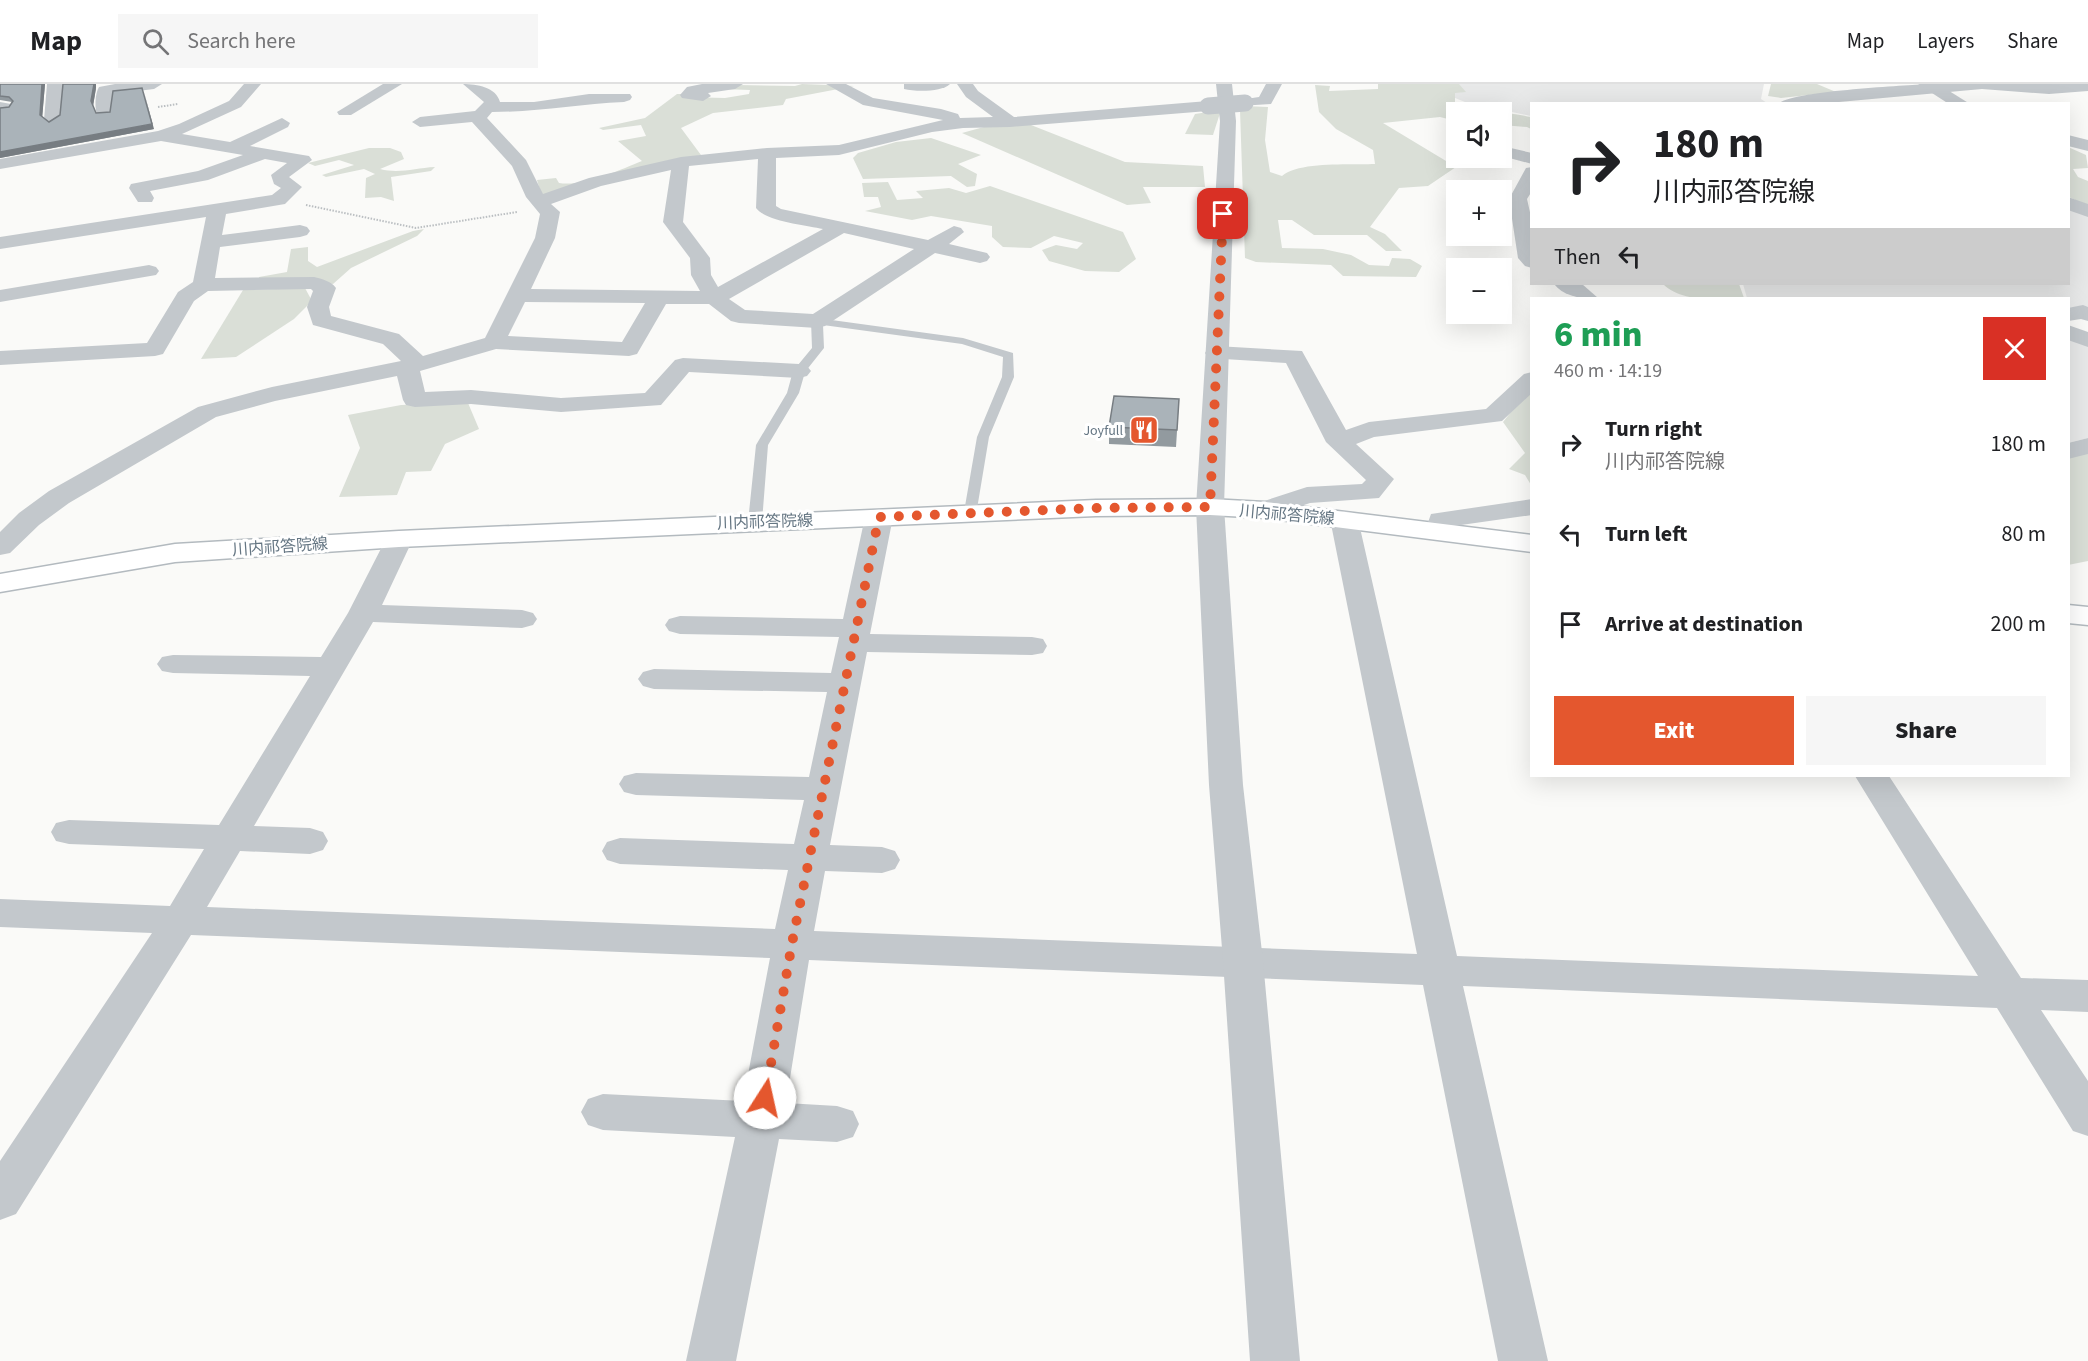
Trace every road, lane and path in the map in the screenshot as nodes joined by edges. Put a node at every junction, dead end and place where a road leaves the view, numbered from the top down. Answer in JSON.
{"nodes":[{"id":1,"x":55,"y":84,"type":"edge"},
{"id":2,"x":154,"y":84,"type":"edge"},
{"id":3,"x":253,"y":84,"type":"edge"},
{"id":4,"x":394,"y":84,"type":"edge"},
{"id":5,"x":471,"y":84,"type":"edge"},
{"id":6,"x":608,"y":84,"type":"edge"},
{"id":7,"x":735,"y":84,"type":"edge"},
{"id":8,"x":834,"y":84,"type":"edge"},
{"id":9,"x":942,"y":84,"type":"edge"},
{"id":10,"x":965,"y":84,"type":"edge"},
{"id":11,"x":1224,"y":84,"type":"edge"},
{"id":12,"x":1274,"y":84,"type":"edge"},
{"id":13,"x":1982,"y":84,"type":"edge"},
{"id":14,"x":910,"y":86,"type":"dead end"},
{"id":15,"x":1930,"y":86,"type":"edge"},
{"id":16,"x":2088,"y":86,"type":"edge"},
{"id":17,"x":1162,"y":93,"type":"dead end"},
{"id":18,"x":703,"y":96,"type":"dead end"},
{"id":19,"x":624,"y":97,"type":"dead end"},
{"id":20,"x":1100,"y":97,"type":"dead end"},
{"id":21,"x":589,"y":99,"type":"junction"},
{"id":22,"x":364,"y":101,"type":"junction"},
{"id":23,"x":1798,"y":102,"type":"edge"},
{"id":24,"x":1958,"y":102,"type":"edge"},
{"id":25,"x":394,"y":103,"type":"dead end"},
{"id":26,"x":988,"y":106,"type":"junction"},
{"id":27,"x":942,"y":110,"type":"dead end"},
{"id":28,"x":1168,"y":110,"type":"junction"},
{"id":29,"x":345,"y":112,"type":"dead end"},
{"id":30,"x":484,"y":112,"type":"junction"},
{"id":31,"x":1124,"y":113,"type":"junction"},
{"id":32,"x":217,"y":114,"type":"junction"},
{"id":33,"x":1051,"y":119,"type":"junction"},
{"id":34,"x":420,"y":122,"type":"dead end"},
{"id":35,"x":1010,"y":122,"type":"junction"},
{"id":36,"x":282,"y":123,"type":"dead end"},
{"id":37,"x":963,"y":123,"type":"junction"},
{"id":38,"x":1095,"y":130,"type":"dead end"},
{"id":39,"x":161,"y":136,"type":"junction"},
{"id":40,"x":2070,"y":141,"type":"edge"},
{"id":41,"x":2088,"y":146,"type":"edge"},
{"id":42,"x":232,"y":148,"type":"junction"},
{"id":43,"x":767,"y":153,"type":"junction"},
{"id":44,"x":264,"y":154,"type":"junction"},
{"id":45,"x":1512,"y":154,"type":"edge"},
{"id":46,"x":50,"y":156,"type":"junction"},
{"id":47,"x":1530,"y":158,"type":"edge"},
{"id":48,"x":681,"y":162,"type":"junction"},
{"id":49,"x":0,"y":164,"type":"edge"},
{"id":50,"x":1530,"y":176,"type":"edge"},
{"id":51,"x":145,"y":198,"type":"dead end"},
{"id":52,"x":278,"y":200,"type":"junction"},
{"id":53,"x":2070,"y":204,"type":"edge"},
{"id":54,"x":541,"y":205,"type":"junction"},
{"id":55,"x":217,"y":209,"type":"junction"},
{"id":56,"x":2088,"y":211,"type":"edge"},
{"id":57,"x":841,"y":227,"type":"junction"},
{"id":58,"x":300,"y":231,"type":"dead end"},
{"id":59,"x":954,"y":232,"type":"dead end"},
{"id":60,"x":211,"y":242,"type":"junction"},
{"id":61,"x":0,"y":243,"type":"edge"},
{"id":62,"x":931,"y":246,"type":"junction"},
{"id":63,"x":980,"y":257,"type":"dead end"},
{"id":64,"x":1530,"y":260,"type":"edge"},
{"id":65,"x":149,"y":271,"type":"dead end"},
{"id":66,"x":203,"y":285,"type":"junction"},
{"id":67,"x":1567,"y":285,"type":"edge"},
{"id":68,"x":518,"y":295,"type":"junction"},
{"id":69,"x":0,"y":296,"type":"edge"},
{"id":70,"x":659,"y":297,"type":"junction"},
{"id":71,"x":1586,"y":297,"type":"edge"},
{"id":72,"x":714,"y":298,"type":"junction"},
{"id":73,"x":2088,"y":314,"type":"edge"},
{"id":74,"x":2070,"y":315,"type":"edge"},
{"id":75,"x":817,"y":321,"type":"junction"},
{"id":76,"x":2070,"y":333,"type":"edge"},
{"id":77,"x":2088,"y":340,"type":"edge"},
{"id":78,"x":494,"y":342,"type":"junction"},
{"id":79,"x":1216,"y":353,"type":"junction"},
{"id":80,"x":0,"y":358,"type":"edge"},
{"id":81,"x":412,"y":365,"type":"junction"},
{"id":82,"x":799,"y":371,"type":"junction"},
{"id":83,"x":1530,"y":381,"type":"edge"},
{"id":84,"x":1339,"y":442,"type":"junction"},
{"id":85,"x":2088,"y":446,"type":"edge"},
{"id":86,"x":2070,"y":450,"type":"edge"},
{"id":87,"x":1210,"y":507,"type":"junction"},
{"id":88,"x":1530,"y":507,"type":"edge"},
{"id":89,"x":1265,"y":510,"type":"junction"},
{"id":90,"x":971,"y":512,"type":"junction"},
{"id":91,"x":879,"y":517,"type":"junction"},
{"id":92,"x":1344,"y":519,"type":"junction"},
{"id":93,"x":755,"y":522,"type":"junction"},
{"id":94,"x":1439,"y":531,"type":"junction"},
{"id":95,"x":399,"y":538,"type":"junction"},
{"id":96,"x":1530,"y":544,"type":"edge"},
{"id":97,"x":0,"y":547,"type":"edge"},
{"id":98,"x":0,"y":583,"type":"edge"},
{"id":99,"x":363,"y":613,"type":"junction"},
{"id":100,"x":2070,"y":614,"type":"edge"},
{"id":101,"x":2088,"y":616,"type":"edge"},
{"id":102,"x":522,"y":619,"type":"dead end"},
{"id":103,"x":680,"y":625,"type":"dead end"},
{"id":104,"x":855,"y":636,"type":"junction"},
{"id":105,"x":1032,"y":646,"type":"dead end"},
{"id":106,"x":173,"y":664,"type":"dead end"},
{"id":107,"x":330,"y":667,"type":"junction"},
{"id":108,"x":654,"y":679,"type":"dead end"},
{"id":109,"x":846,"y":683,"type":"junction"},
{"id":110,"x":1873,"y":777,"type":"edge"},
{"id":111,"x":636,"y":784,"type":"dead end"},
{"id":112,"x":824,"y":789,"type":"junction"},
{"id":113,"x":69,"y":832,"type":"dead end"},
{"id":114,"x":230,"y":838,"type":"junction"},
{"id":115,"x":310,"y":841,"type":"dead end"},
{"id":116,"x":620,"y":851,"type":"dead end"},
{"id":117,"x":810,"y":858,"type":"junction"},
{"id":118,"x":882,"y":860,"type":"dead end"},
{"id":119,"x":0,"y":912,"type":"edge"},
{"id":120,"x":181,"y":919,"type":"junction"},
{"id":121,"x":792,"y":943,"type":"junction"},
{"id":122,"x":1243,"y":961,"type":"junction"},
{"id":123,"x":1441,"y":969,"type":"junction"},
{"id":124,"x":2010,"y":993,"type":"junction"},
{"id":125,"x":2088,"y":996,"type":"edge"},
{"id":126,"x":603,"y":1112,"type":"dead end"},
{"id":127,"x":2088,"y":1118,"type":"edge"},
{"id":128,"x":761,"y":1120,"type":"junction"},
{"id":129,"x":837,"y":1124,"type":"dead end"},
{"id":130,"x":0,"y":1200,"type":"edge"},
{"id":131,"x":711,"y":1361,"type":"edge"},
{"id":132,"x":1275,"y":1361,"type":"edge"},
{"id":133,"x":1523,"y":1361,"type":"edge"}],
"edges":[{"from":1,"to":46,"type":"street"},
{"from":2,"to":32,"type":"street"},
{"from":3,"to":32,"type":"street"},
{"from":4,"to":22,"type":"street"},
{"from":5,"to":30,"type":"street"},
{"from":6,"to":21,"type":"street"},
{"from":7,"to":18,"type":"street"},
{"from":8,"to":37,"type":"street"},
{"from":9,"to":14,"type":"street"},
{"from":10,"to":26,"type":"street"},
{"from":11,"to":79,"type":"street"},
{"from":12,"to":28,"type":"street","bridge":true},
{"from":13,"to":15,"type":"street"},
{"from":13,"to":16,"type":"street"},
{"from":15,"to":23,"type":"street"},
{"from":15,"to":24,"type":"street"},
{"from":17,"to":28,"type":"street"},
{"from":19,"to":21,"type":"street"},
{"from":20,"to":31,"type":"street"},
{"from":21,"to":30,"type":"street"},
{"from":22,"to":25,"type":"street"},
{"from":22,"to":29,"type":"street"},
{"from":26,"to":27,"type":"street"},
{"from":26,"to":35,"type":"street"},
{"from":28,"to":31,"type":"street"},
{"from":30,"to":34,"type":"street"},
{"from":30,"to":54,"type":"street"},
{"from":31,"to":33,"type":"street"},
{"from":32,"to":39,"type":"street"},
{"from":33,"to":35,"type":"street"},
{"from":33,"to":38,"type":"street"},
{"from":35,"to":37,"type":"street"},
{"from":36,"to":42,"type":"street"},
{"from":37,"to":43,"type":"street"},
{"from":39,"to":42,"type":"street"},
{"from":39,"to":46,"type":"street"},
{"from":40,"to":41,"type":"street"},
{"from":42,"to":44,"type":"street"},
{"from":43,"to":48,"type":"street"},
{"from":43,"to":57,"type":"street"},
{"from":44,"to":51,"type":"street"},
{"from":44,"to":52,"type":"street"},
{"from":45,"to":47,"type":"street"},
{"from":46,"to":49,"type":"street"},
{"from":48,"to":54,"type":"street"},
{"from":48,"to":72,"type":"street"},
{"from":50,"to":64,"type":"street"},
{"from":52,"to":54,"type":"path"},
{"from":52,"to":55,"type":"street"},
{"from":53,"to":56,"type":"street"},
{"from":54,"to":68,"type":"street"},
{"from":55,"to":60,"type":"street"},
{"from":55,"to":61,"type":"street"},
{"from":57,"to":62,"type":"street"},
{"from":57,"to":72,"type":"street"},
{"from":58,"to":60,"type":"street"},
{"from":59,"to":62,"type":"street"},
{"from":60,"to":66,"type":"street"},
{"from":62,"to":63,"type":"street"},
{"from":62,"to":75,"type":"street"},
{"from":65,"to":69,"type":"street"},
{"from":66,"to":80,"type":"street"},
{"from":66,"to":81,"type":"street"},
{"from":67,"to":71,"type":"street"},
{"from":68,"to":70,"type":"street"},
{"from":68,"to":78,"type":"street"},
{"from":70,"to":72,"type":"street"},
{"from":70,"to":78,"type":"street"},
{"from":72,"to":75,"type":"street"},
{"from":73,"to":74,"type":"street"},
{"from":75,"to":82,"type":"lane"},
{"from":75,"to":90,"type":"lane"},
{"from":76,"to":77,"type":"street"},
{"from":78,"to":81,"type":"street"},
{"from":79,"to":84,"type":"street"},
{"from":79,"to":87,"type":"street"},
{"from":81,"to":82,"type":"street"},
{"from":81,"to":97,"type":"street"},
{"from":82,"to":93,"type":"lane"},
{"from":83,"to":84,"type":"street"},
{"from":84,"to":89,"type":"street"},
{"from":85,"to":86,"type":"street"},
{"from":87,"to":89,"type":"main road","name":"川内祁答院線"},
{"from":87,"to":90,"type":"main road","name":"川内祁答院線"},
{"from":87,"to":122,"type":"street"},
{"from":88,"to":94,"type":"street"},
{"from":89,"to":92,"type":"main road","name":"川内祁答院線"},
{"from":90,"to":91,"type":"main road","name":"川内祁答院線"},
{"from":91,"to":93,"type":"main road","name":"川内祁答院線"},
{"from":91,"to":104,"type":"street"},
{"from":92,"to":94,"type":"main road","name":"川内祁答院線"},
{"from":92,"to":123,"type":"street"},
{"from":93,"to":95,"type":"main road","name":"川内祁答院線"},
{"from":94,"to":96,"type":"main road","name":"川内祁答院線"},
{"from":95,"to":98,"type":"main road","name":"川内祁答院線"},
{"from":95,"to":99,"type":"street"},
{"from":99,"to":102,"type":"street"},
{"from":99,"to":107,"type":"street"},
{"from":100,"to":101,"type":"main road"},
{"from":103,"to":104,"type":"street"},
{"from":104,"to":105,"type":"street"},
{"from":104,"to":109,"type":"street"},
{"from":106,"to":107,"type":"street"},
{"from":107,"to":114,"type":"street"},
{"from":108,"to":109,"type":"street"},
{"from":109,"to":112,"type":"street"},
{"from":110,"to":124,"type":"street"},
{"from":111,"to":112,"type":"street"},
{"from":112,"to":117,"type":"street"},
{"from":113,"to":114,"type":"street"},
{"from":114,"to":115,"type":"street"},
{"from":114,"to":120,"type":"street"},
{"from":116,"to":117,"type":"street"},
{"from":117,"to":118,"type":"street"},
{"from":117,"to":121,"type":"street"},
{"from":119,"to":120,"type":"street"},
{"from":120,"to":121,"type":"street"},
{"from":120,"to":130,"type":"street"},
{"from":121,"to":122,"type":"street"},
{"from":121,"to":128,"type":"street"},
{"from":122,"to":123,"type":"street"},
{"from":122,"to":132,"type":"street"},
{"from":123,"to":124,"type":"street"},
{"from":123,"to":133,"type":"street"},
{"from":124,"to":125,"type":"street"},
{"from":124,"to":127,"type":"street"},
{"from":126,"to":128,"type":"street"},
{"from":128,"to":129,"type":"street"},
{"from":128,"to":131,"type":"street"}]}
